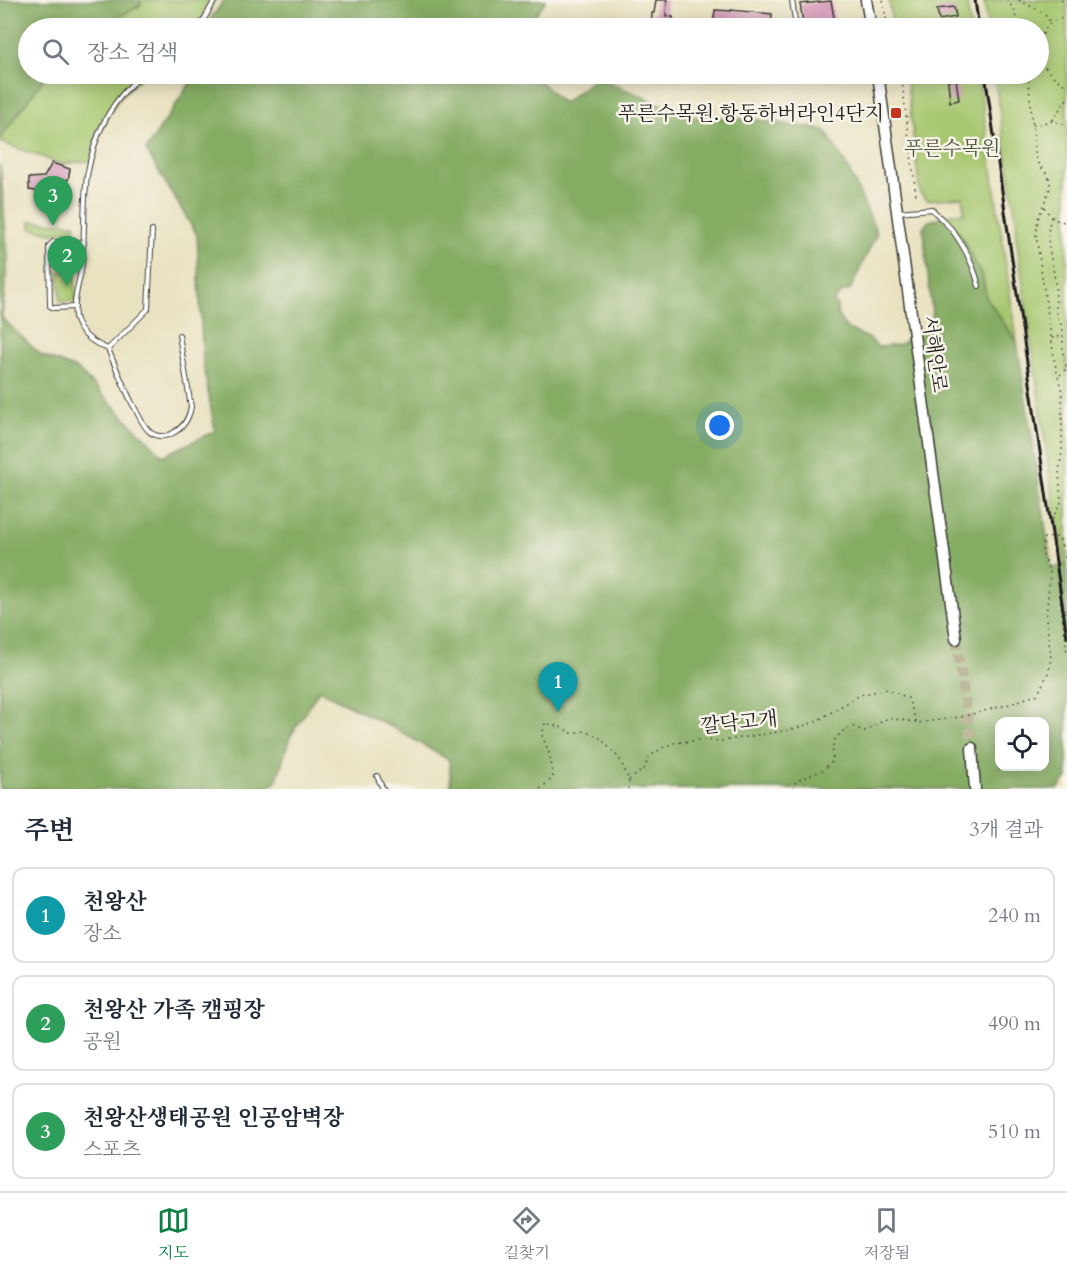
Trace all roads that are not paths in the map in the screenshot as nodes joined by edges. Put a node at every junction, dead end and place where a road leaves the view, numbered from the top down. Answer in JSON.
{"nodes":[{"id":1,"x":215,"y":0,"type":"edge"},
{"id":2,"x":792,"y":0,"type":"edge"},
{"id":3,"x":866,"y":0,"type":"edge"},
{"id":4,"x":205,"y":18,"type":"edge"},
{"id":5,"x":795,"y":18,"type":"edge"},
{"id":6,"x":869,"y":18,"type":"edge"},
{"id":7,"x":131,"y":84,"type":"edge"},
{"id":8,"x":879,"y":84,"type":"edge"},
{"id":9,"x":897,"y":212,"type":"junction"},
{"id":10,"x":152,"y":231,"type":"dead end"},
{"id":11,"x":84,"y":243,"type":"junction"},
{"id":12,"x":979,"y":286,"type":"dead end"},
{"id":13,"x":75,"y":307,"type":"junction"},
{"id":14,"x":179,"y":335,"type":"dead end"},
{"id":15,"x":108,"y":349,"type":"junction"},
{"id":16,"x":956,"y":639,"type":"tunnel mouth"},
{"id":17,"x":972,"y":748,"type":"tunnel mouth"},
{"id":18,"x":377,"y":776,"type":"dead end"},
{"id":19,"x":383,"y":789,"type":"edge"},
{"id":20,"x":975,"y":789,"type":"edge"}],
"edges":[{"from":1,"to":4,"type":"lane"},
{"from":2,"to":5,"type":"lane"},
{"from":3,"to":6,"type":"main road"},
{"from":7,"to":11,"type":"lane"},
{"from":8,"to":9,"type":"main road","name":"서해안로"},
{"from":9,"to":12,"type":"lane"},
{"from":9,"to":16,"type":"main road","name":"서해안로"},
{"from":10,"to":15,"type":"lane"},
{"from":11,"to":13,"type":"lane"},
{"from":11,"to":13,"type":"lane"},
{"from":13,"to":15,"type":"lane"},
{"from":14,"to":15,"type":"lane"},
{"from":17,"to":20,"type":"main road"},
{"from":18,"to":19,"type":"lane"}]}
